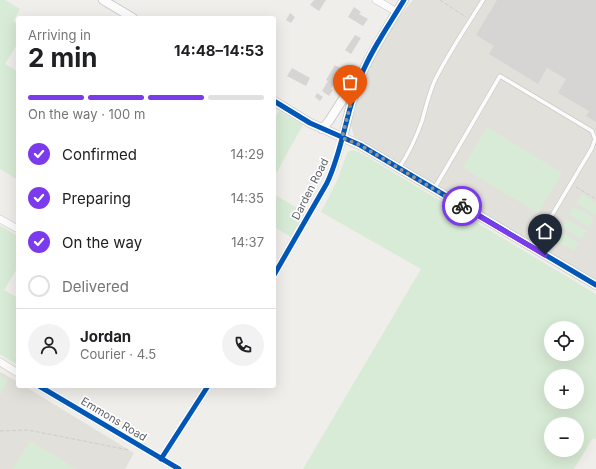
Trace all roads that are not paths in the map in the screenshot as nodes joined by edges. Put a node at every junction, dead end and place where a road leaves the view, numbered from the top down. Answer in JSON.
{"nodes":[{"id":1,"x":103,"y":0,"type":"edge"},
{"id":2,"x":376,"y":0,"type":"edge"},
{"id":3,"x":404,"y":0,"type":"edge"},
{"id":4,"x":483,"y":0,"type":"edge"},
{"id":5,"x":397,"y":12,"type":"junction"},
{"id":6,"x":130,"y":16,"type":"edge"},
{"id":7,"x":369,"y":59,"type":"junction"},
{"id":8,"x":276,"y":102,"type":"edge"},
{"id":9,"x":322,"y":129,"type":"junction"},
{"id":10,"x":342,"y":138,"type":"junction"},
{"id":11,"x":400,"y":168,"type":"junction"},
{"id":12,"x":434,"y":188,"type":"junction"},
{"id":13,"x":0,"y":219,"type":"edge"},
{"id":14,"x":16,"y":228,"type":"edge"},
{"id":15,"x":533,"y":247,"type":"junction"},
{"id":16,"x":276,"y":272,"type":"edge"},
{"id":17,"x":596,"y":285,"type":"edge"},
{"id":18,"x":0,"y":362,"type":"edge"},
{"id":19,"x":16,"y":372,"type":"edge"},
{"id":20,"x":42,"y":388,"type":"edge"},
{"id":21,"x":207,"y":388,"type":"edge"},
{"id":22,"x":161,"y":459,"type":"junction"},
{"id":23,"x":179,"y":469,"type":"edge"}],
"edges":[{"from":1,"to":6,"type":"street"},
{"from":2,"to":5,"type":"street"},
{"from":3,"to":5,"type":"street","name":"Darden Road"},
{"from":4,"to":11,"type":"lane"},
{"from":5,"to":7,"type":"street","name":"Darden Road"},
{"from":7,"to":9,"type":"street"},
{"from":7,"to":10,"type":"street","name":"Darden Road"},
{"from":8,"to":9,"type":"street"},
{"from":9,"to":10,"type":"street"},
{"from":10,"to":11,"type":"street"},
{"from":10,"to":16,"type":"street","name":"Darden Road"},
{"from":11,"to":12,"type":"street"},
{"from":12,"to":15,"type":"street"},
{"from":12,"to":15,"type":"lane"},
{"from":13,"to":14,"type":"street"},
{"from":15,"to":17,"type":"street"},
{"from":18,"to":19,"type":"street"},
{"from":20,"to":22,"type":"street","name":"Emmons Road"},
{"from":21,"to":22,"type":"street"},
{"from":22,"to":23,"type":"street","name":"Emmons Road"}]}
